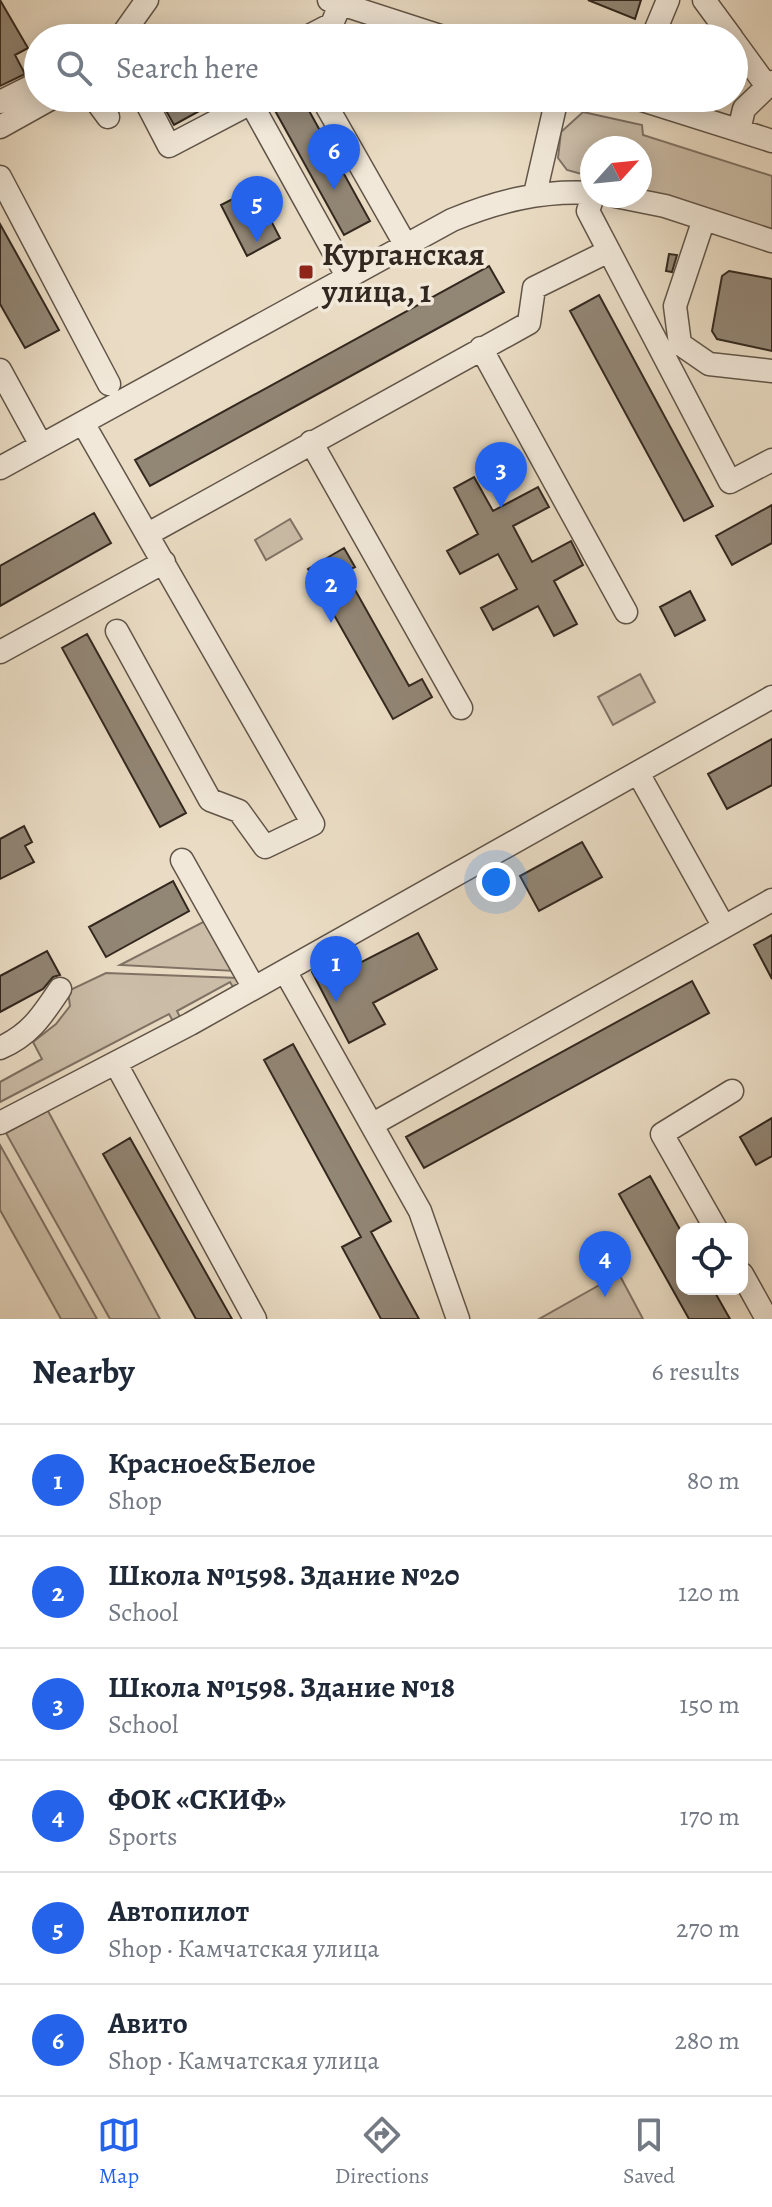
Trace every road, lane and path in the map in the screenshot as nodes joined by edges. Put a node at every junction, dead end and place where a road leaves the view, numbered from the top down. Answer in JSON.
{"nodes":[{"id":1,"x":147,"y":0,"type":"edge"},
{"id":2,"x":668,"y":0,"type":"edge"},
{"id":3,"x":704,"y":0,"type":"edge"},
{"id":4,"x":337,"y":1,"type":"edge"},
{"id":5,"x":130,"y":24,"type":"edge"},
{"id":6,"x":332,"y":24,"type":"edge"},
{"id":7,"x":405,"y":24,"type":"edge"},
{"id":8,"x":658,"y":24,"type":"edge"},
{"id":9,"x":721,"y":24,"type":"edge"},
{"id":10,"x":748,"y":58,"type":"edge"},
{"id":11,"x":769,"y":84,"type":"edge"},
{"id":12,"x":24,"y":90,"type":"edge"},
{"id":13,"x":0,"y":102,"type":"edge"},
{"id":14,"x":748,"y":105,"type":"edge"},
{"id":15,"x":27,"y":112,"type":"edge"},
{"id":16,"x":104,"y":112,"type":"edge"},
{"id":17,"x":151,"y":112,"type":"edge"},
{"id":18,"x":234,"y":112,"type":"edge"},
{"id":19,"x":256,"y":112,"type":"edge"},
{"id":20,"x":330,"y":112,"type":"edge"},
{"id":21,"x":554,"y":112,"type":"edge"},
{"id":22,"x":681,"y":112,"type":"edge"},
{"id":23,"x":743,"y":112,"type":"edge"},
{"id":24,"x":108,"y":117,"type":"dead end"},
{"id":25,"x":0,"y":127,"type":"edge"},
{"id":26,"x":739,"y":130,"type":"junction"},
{"id":27,"x":772,"y":141,"type":"edge"},
{"id":28,"x":0,"y":177,"type":"edge"},
{"id":29,"x":535,"y":194,"type":"junction"},
{"id":30,"x":580,"y":194,"type":"edge"},
{"id":31,"x":652,"y":203,"type":"edge"},
{"id":32,"x":589,"y":208,"type":"edge"},
{"id":33,"x":704,"y":219,"type":"junction"},
{"id":34,"x":772,"y":241,"type":"edge"},
{"id":35,"x":405,"y":244,"type":"junction"},
{"id":36,"x":609,"y":251,"type":"junction"},
{"id":37,"x":347,"y":276,"type":"junction"},
{"id":38,"x":481,"y":348,"type":"junction"},
{"id":39,"x":0,"y":370,"type":"edge"},
{"id":40,"x":772,"y":371,"type":"edge"},
{"id":41,"x":109,"y":384,"type":"dead end"},
{"id":42,"x":83,"y":423,"type":"junction"},
{"id":43,"x":311,"y":442,"type":"junction"},
{"id":44,"x":41,"y":445,"type":"junction"},
{"id":45,"x":772,"y":460,"type":"edge"},
{"id":46,"x":0,"y":468,"type":"edge"},
{"id":47,"x":148,"y":534,"type":"junction"},
{"id":48,"x":164,"y":562,"type":"junction"},
{"id":49,"x":626,"y":612,"type":"dead end"},
{"id":50,"x":117,"y":631,"type":"dead end"},
{"id":51,"x":0,"y":652,"type":"edge"},
{"id":52,"x":772,"y":697,"type":"edge"},
{"id":53,"x":461,"y":708,"type":"dead end"},
{"id":54,"x":638,"y":773,"type":"junction"},
{"id":55,"x":182,"y":860,"type":"dead end"},
{"id":56,"x":772,"y":900,"type":"edge"},
{"id":57,"x":724,"y":927,"type":"junction"},
{"id":58,"x":285,"y":971,"type":"junction"},
{"id":59,"x":254,"y":988,"type":"junction"},
{"id":60,"x":60,"y":989,"type":"dead end"},
{"id":61,"x":0,"y":1048,"type":"edge"},
{"id":62,"x":116,"y":1064,"type":"junction"},
{"id":63,"x":732,"y":1091,"type":"dead end"},
{"id":64,"x":0,"y":1123,"type":"edge"},
{"id":65,"x":373,"y":1124,"type":"junction"},
{"id":66,"x":713,"y":1223,"type":"edge"},
{"id":67,"x":748,"y":1285,"type":"edge"},
{"id":68,"x":255,"y":1319,"type":"edge"},
{"id":69,"x":458,"y":1319,"type":"edge"},
{"id":70,"x":767,"y":1319,"type":"edge"}],
"edges":[{"from":1,"to":5,"type":"street"},
{"from":2,"to":8,"type":"street"},
{"from":3,"to":9,"type":"street"},
{"from":4,"to":6,"type":"street"},
{"from":4,"to":7,"type":"street"},
{"from":10,"to":11,"type":"street"},
{"from":11,"to":14,"type":"street"},
{"from":12,"to":13,"type":"street"},
{"from":15,"to":25,"type":"street"},
{"from":16,"to":24,"type":"street"},
{"from":17,"to":18,"type":"street"},
{"from":19,"to":37,"type":"street"},
{"from":20,"to":35,"type":"street"},
{"from":21,"to":29,"type":"street"},
{"from":22,"to":26,"type":"street"},
{"from":23,"to":26,"type":"street"},
{"from":26,"to":27,"type":"street"},
{"from":28,"to":41,"type":"street"},
{"from":29,"to":30,"type":"street"},
{"from":29,"to":35,"type":"street"},
{"from":31,"to":33,"type":"street"},
{"from":32,"to":36,"type":"street"},
{"from":33,"to":34,"type":"street"},
{"from":33,"to":40,"type":"street"},
{"from":35,"to":37,"type":"street"},
{"from":36,"to":38,"type":"street"},
{"from":36,"to":45,"type":"street"},
{"from":37,"to":42,"type":"street"},
{"from":38,"to":43,"type":"street"},
{"from":38,"to":49,"type":"street"},
{"from":39,"to":44,"type":"street"},
{"from":42,"to":44,"type":"street"},
{"from":42,"to":47,"type":"street"},
{"from":43,"to":47,"type":"street"},
{"from":43,"to":53,"type":"street"},
{"from":44,"to":46,"type":"street"},
{"from":47,"to":48,"type":"street"},
{"from":48,"to":50,"type":"street"},
{"from":48,"to":51,"type":"street"},
{"from":52,"to":54,"type":"street"},
{"from":54,"to":57,"type":"street"},
{"from":54,"to":58,"type":"street"},
{"from":55,"to":59,"type":"street"},
{"from":56,"to":57,"type":"street"},
{"from":57,"to":65,"type":"street"},
{"from":58,"to":59,"type":"street"},
{"from":58,"to":65,"type":"street"},
{"from":59,"to":62,"type":"street"},
{"from":60,"to":61,"type":"street"},
{"from":62,"to":64,"type":"street"},
{"from":62,"to":68,"type":"street"},
{"from":63,"to":66,"type":"street"},
{"from":65,"to":69,"type":"street"},
{"from":67,"to":70,"type":"street"}]}
